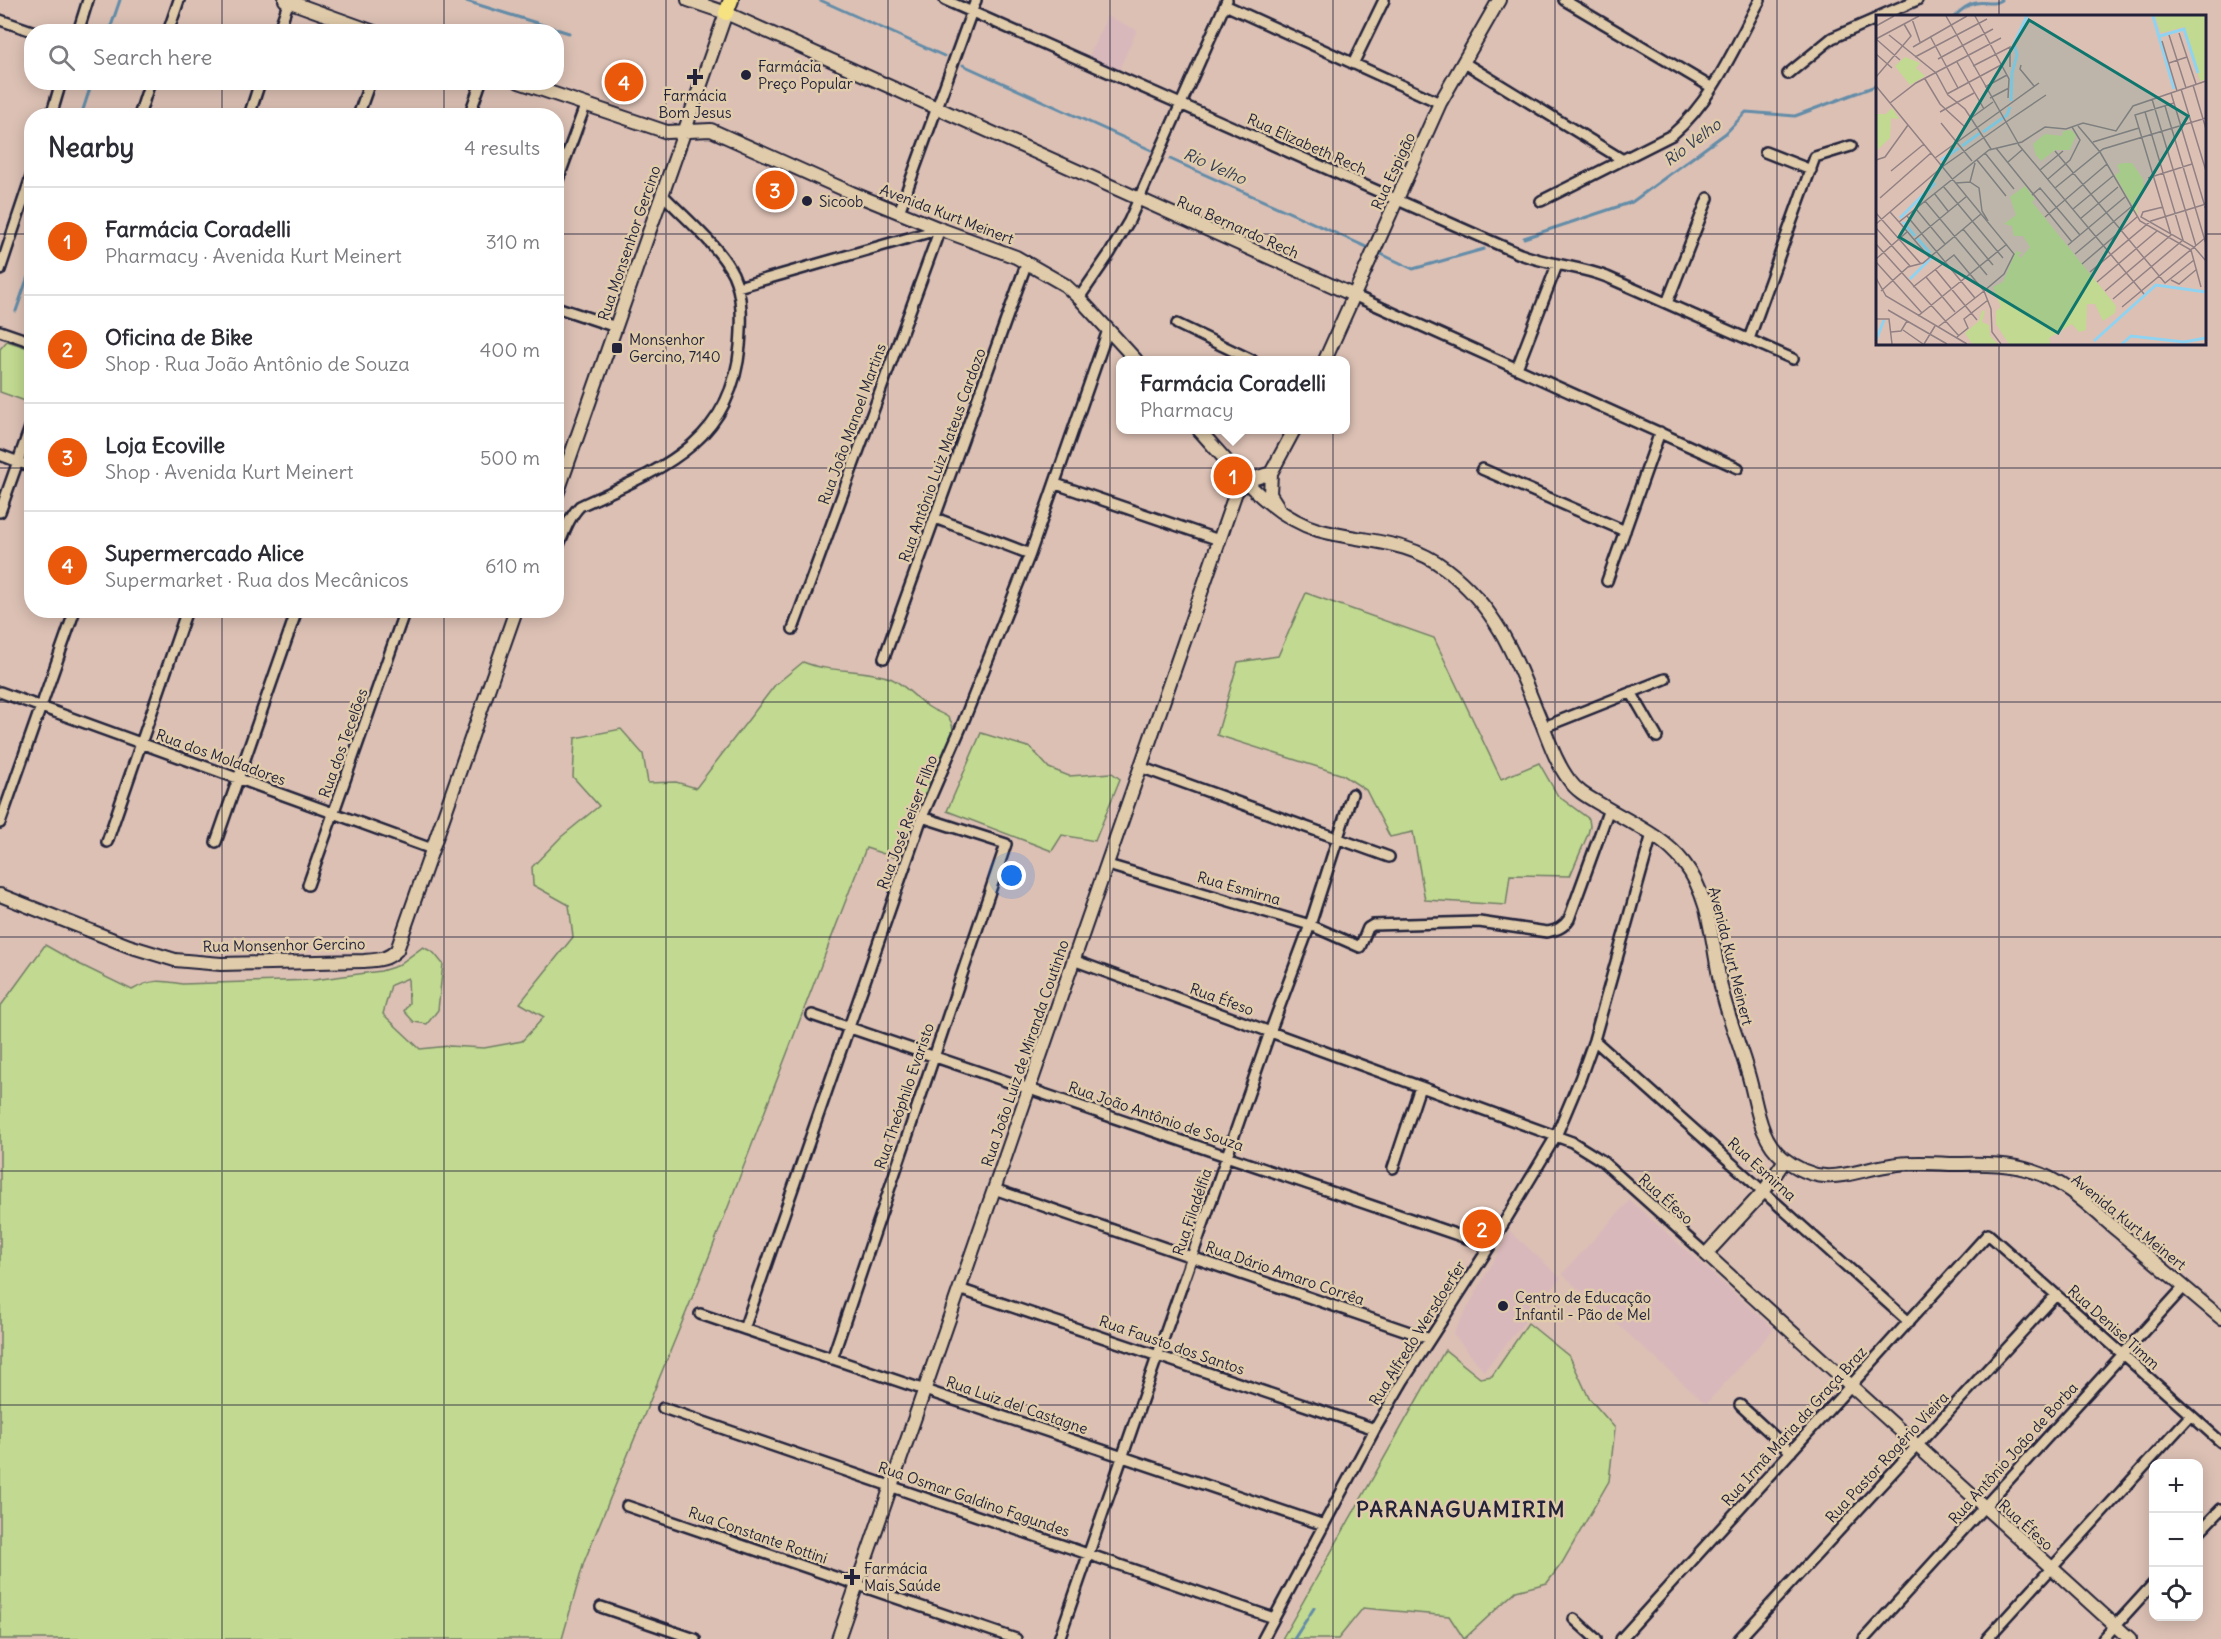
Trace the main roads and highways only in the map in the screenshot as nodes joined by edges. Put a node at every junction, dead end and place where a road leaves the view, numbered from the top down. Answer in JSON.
{"nodes":[{"id":1,"x":688,"y":0,"type":"edge"},
{"id":2,"x":1499,"y":0,"type":"edge"},
{"id":3,"x":287,"y":1,"type":"edge"},
{"id":4,"x":729,"y":6,"type":"edge"},
{"id":5,"x":352,"y":24,"type":"edge"},
{"id":6,"x":541,"y":90,"type":"edge"},
{"id":7,"x":686,"y":131,"type":"junction"},
{"id":8,"x":1353,"y":295,"type":"junction"},
{"id":9,"x":1132,"y":356,"type":"edge"},
{"id":10,"x":1327,"y":356,"type":"edge"},
{"id":11,"x":1204,"y":434,"type":"edge"},
{"id":12,"x":1291,"y":434,"type":"edge"},
{"id":13,"x":1271,"y":472,"type":"junction"},
{"id":14,"x":564,"y":474,"type":"edge"},
{"id":15,"x":1246,"y":481,"type":"junction"},
{"id":16,"x":1280,"y":510,"type":"junction"},
{"id":17,"x":513,"y":618,"type":"edge"},
{"id":18,"x":0,"y":895,"type":"edge"},
{"id":19,"x":1785,"y":1160,"type":"junction"},
{"id":20,"x":2221,"y":1318,"type":"edge"},
{"id":21,"x":838,"y":1639,"type":"edge"},
{"id":22,"x":2130,"y":1639,"type":"edge"}],
"edges":[{"from":1,"to":4,"type":"main road","name":"Rua Bernardo Rech"},
{"from":2,"to":8,"type":"main road","name":"Rua Espigão"},
{"from":3,"to":5,"type":"main road"},
{"from":4,"to":7,"type":"main road","name":"Rua Monsenhor Gercino"},
{"from":4,"to":8,"type":"main road","name":"Rua Bernardo Rech"},
{"from":6,"to":7,"type":"main road","name":"Avenida Kurt Meinert"},
{"from":7,"to":9,"type":"main road","name":"Avenida Kurt Meinert"},
{"from":7,"to":14,"type":"main road","name":"Rua Monsenhor Gercino"},
{"from":8,"to":10,"type":"main road","name":"Rua Espigão"},
{"from":11,"to":15,"type":"main road"},
{"from":12,"to":13,"type":"main road"},
{"from":13,"to":15,"type":"main road"},
{"from":13,"to":16,"type":"main road"},
{"from":15,"to":16,"type":"main road","name":"Avenida Kurt Meinert"},
{"from":15,"to":21,"type":"main road","name":"Rua João Luiz de Miranda Coutinho"},
{"from":16,"to":19,"type":"main road","name":"Avenida Kurt Meinert"},
{"from":17,"to":18,"type":"main road","name":"Rua Monsenhor Gercino"},
{"from":19,"to":20,"type":"main road","name":"Avenida Kurt Meinert"},
{"from":19,"to":22,"type":"main road","name":"Rua Éfeso"}]}
